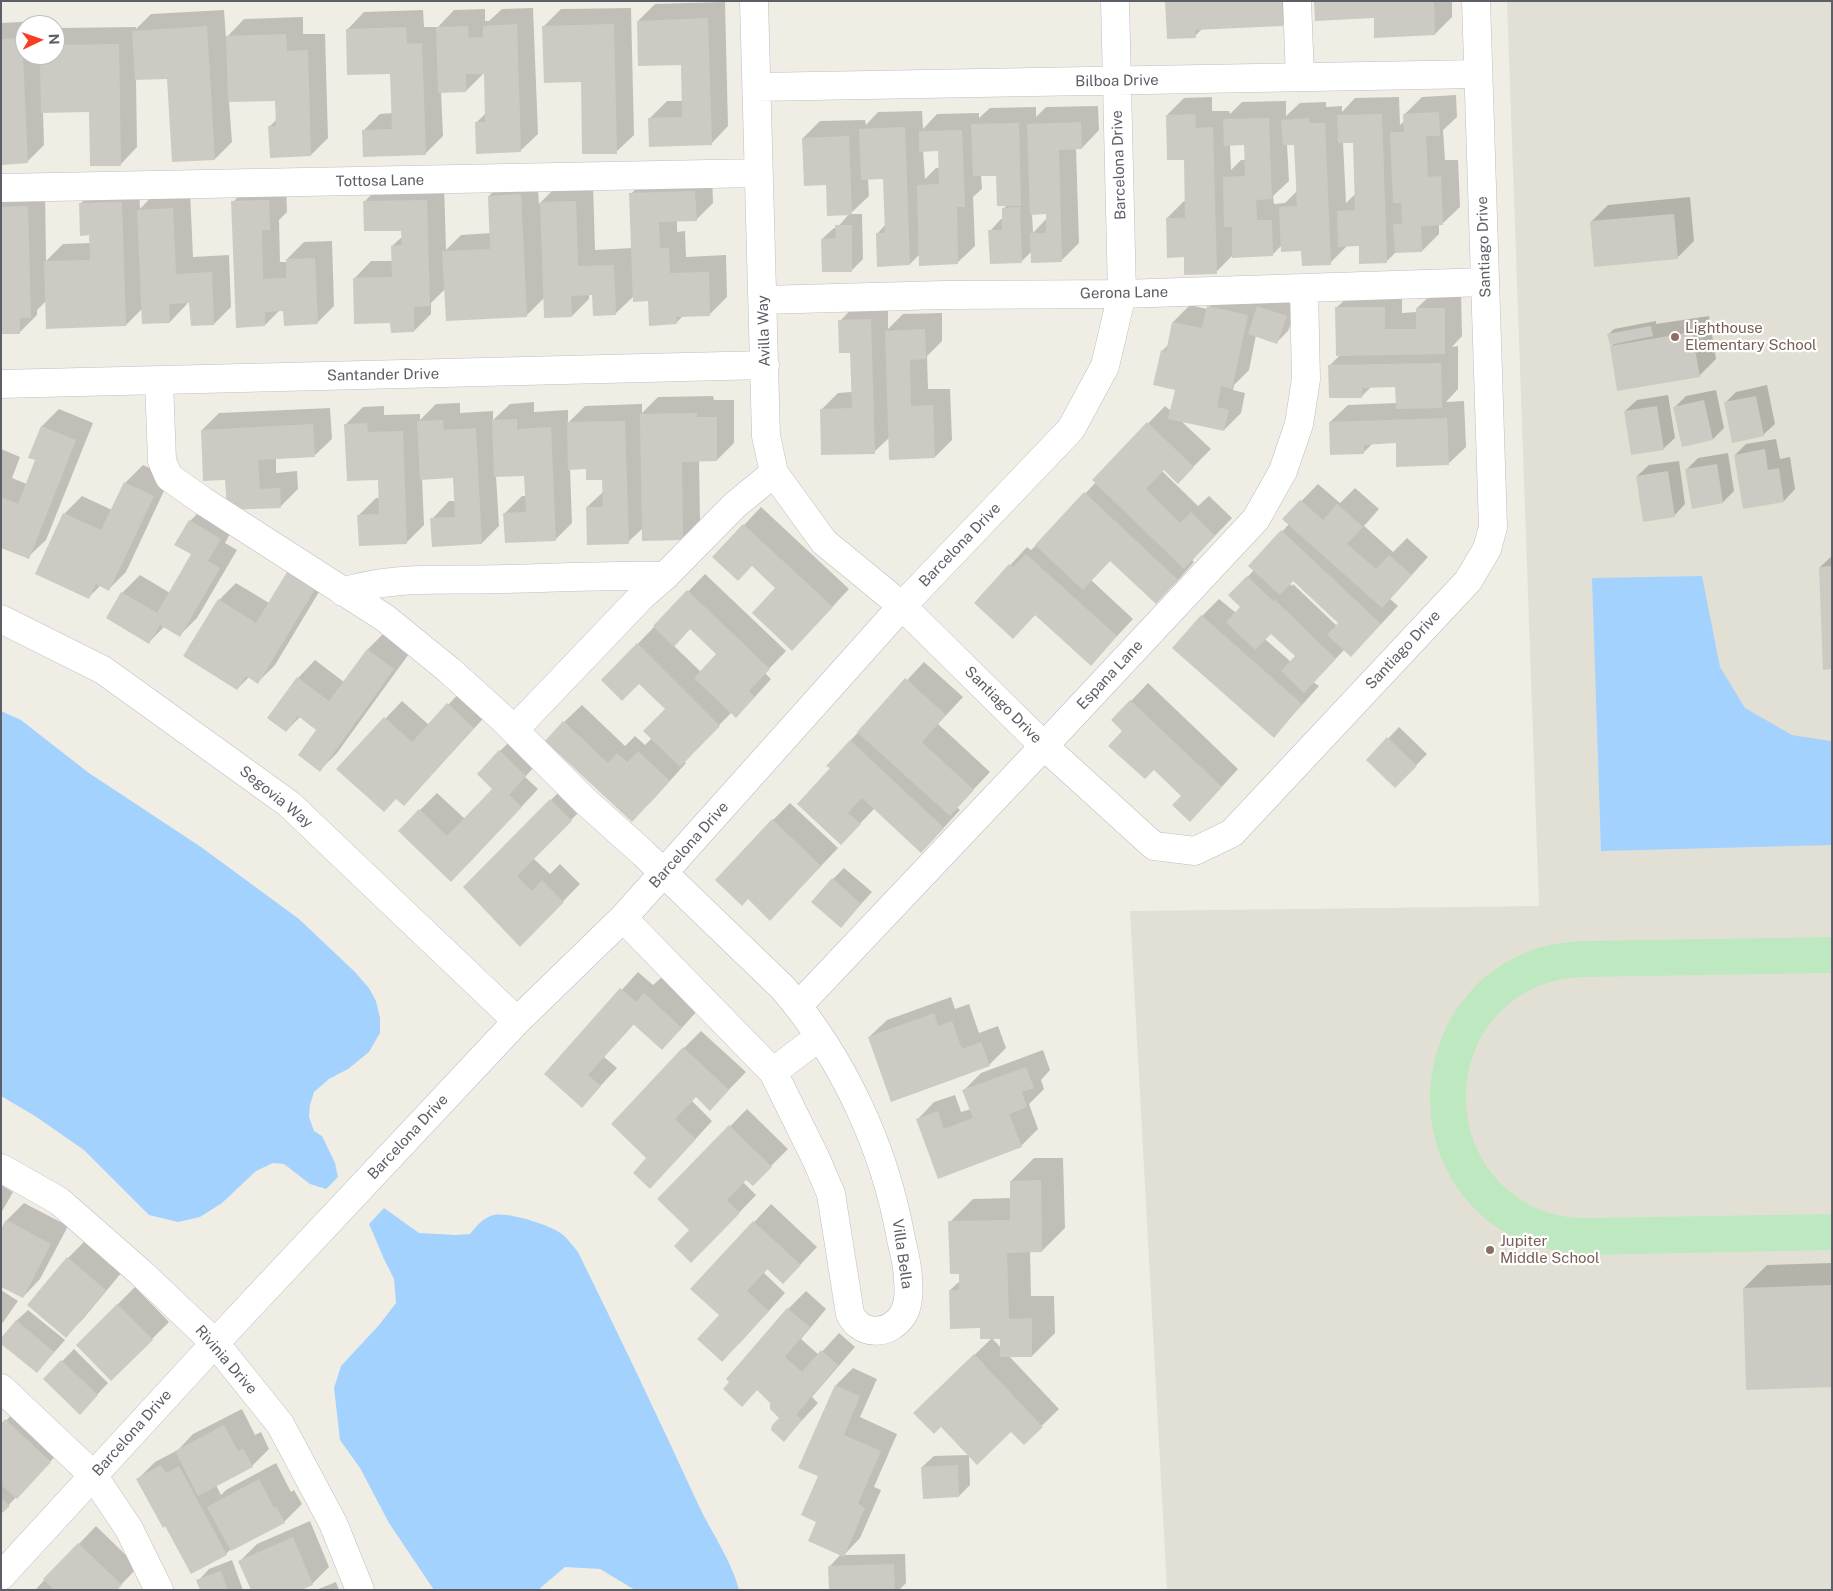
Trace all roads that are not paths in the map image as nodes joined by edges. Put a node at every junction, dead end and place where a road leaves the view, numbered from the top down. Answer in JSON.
{"nodes":[{"id":1,"x":754,"y":1,"type":"edge"},
{"id":2,"x":1115,"y":1,"type":"edge"},
{"id":3,"x":1297,"y":1,"type":"edge"},
{"id":4,"x":1476,"y":1,"type":"edge"},
{"id":5,"x":1478,"y":74,"type":"junction"},
{"id":6,"x":1300,"y":77,"type":"junction"},
{"id":7,"x":1117,"y":81,"type":"junction"},
{"id":8,"x":757,"y":87,"type":"junction"},
{"id":9,"x":759,"y":173,"type":"junction"},
{"id":10,"x":1,"y":188,"type":"edge"},
{"id":11,"x":1485,"y":282,"type":"junction"},
{"id":12,"x":1304,"y":289,"type":"junction"},
{"id":13,"x":1122,"y":294,"type":"junction"},
{"id":14,"x":763,"y":300,"type":"junction"},
{"id":15,"x":765,"y":366,"type":"junction"},
{"id":16,"x":159,"y":381,"type":"junction"},
{"id":17,"x":1,"y":384,"type":"edge"},
{"id":18,"x":774,"y":473,"type":"junction"},
{"id":19,"x":665,"y":576,"type":"junction"},
{"id":20,"x":343,"y":592,"type":"junction"},
{"id":21,"x":902,"y":606,"type":"junction"},
{"id":22,"x":1,"y":619,"type":"edge"},
{"id":23,"x":514,"y":730,"type":"junction"},
{"id":24,"x":1044,"y":746,"type":"junction"},
{"id":25,"x":664,"y":874,"type":"junction"},
{"id":26,"x":623,"y":918,"type":"junction"},
{"id":27,"x":798,"y":1006,"type":"junction"},
{"id":28,"x":517,"y":1021,"type":"junction"},
{"id":29,"x":819,"y":1037,"type":"junction"},
{"id":30,"x":773,"y":1072,"type":"junction"},
{"id":31,"x":1,"y":1168,"type":"edge"},
{"id":32,"x":214,"y":1343,"type":"junction"},
{"id":33,"x":1,"y":1388,"type":"edge"},
{"id":34,"x":93,"y":1476,"type":"junction"},
{"id":35,"x":1,"y":1576,"type":"edge"},
{"id":36,"x":159,"y":1590,"type":"edge"},
{"id":37,"x":360,"y":1590,"type":"edge"}],
"edges":[{"from":1,"to":8,"type":"street","name":"Avilla Way"},
{"from":2,"to":7,"type":"street","name":"Barcelona Drive"},
{"from":3,"to":6,"type":"street"},
{"from":4,"to":5,"type":"street","name":"Santiago Drive"},
{"from":5,"to":6,"type":"street","name":"Bilboa Drive"},
{"from":5,"to":11,"type":"street","name":"Santiago Drive"},
{"from":6,"to":7,"type":"street","name":"Bilboa Drive"},
{"from":7,"to":8,"type":"street","name":"Bilboa Drive"},
{"from":7,"to":13,"type":"street","name":"Barcelona Drive"},
{"from":8,"to":9,"type":"street","name":"Avilla Way"},
{"from":9,"to":10,"type":"street","name":"Tottosa Lane"},
{"from":9,"to":14,"type":"street","name":"Avilla Way"},
{"from":11,"to":12,"type":"street","name":"Gerona Lane"},
{"from":11,"to":24,"type":"street","name":"Santiago Drive"},
{"from":12,"to":13,"type":"street","name":"Gerona Lane"},
{"from":12,"to":24,"type":"street","name":"Espana Lane"},
{"from":13,"to":14,"type":"street","name":"Gerona Lane"},
{"from":13,"to":21,"type":"street","name":"Barcelona Drive"},
{"from":14,"to":15,"type":"street","name":"Avilla Way"},
{"from":15,"to":16,"type":"street","name":"Santander Drive"},
{"from":15,"to":18,"type":"street","name":"Avilla Way"},
{"from":16,"to":17,"type":"street","name":"Santander Drive"},
{"from":16,"to":20,"type":"street","name":"Villa Bella"},
{"from":18,"to":19,"type":"street"},
{"from":18,"to":21,"type":"street","name":"Avilla Way"},
{"from":19,"to":20,"type":"street"},
{"from":19,"to":23,"type":"street"},
{"from":20,"to":23,"type":"street","name":"Villa Bella"},
{"from":21,"to":24,"type":"street","name":"Santiago Drive"},
{"from":21,"to":25,"type":"street","name":"Barcelona Drive"},
{"from":22,"to":28,"type":"street","name":"Segovia Way"},
{"from":23,"to":25,"type":"street","name":"Villa Bella"},
{"from":24,"to":27,"type":"street","name":"Espana Lane"},
{"from":25,"to":26,"type":"street","name":"Barcelona Drive"},
{"from":25,"to":27,"type":"street","name":"Villa Bella"},
{"from":26,"to":28,"type":"street","name":"Barcelona Drive"},
{"from":26,"to":30,"type":"street","name":"Villa Bella"},
{"from":27,"to":29,"type":"street","name":"Villa Bella"},
{"from":28,"to":32,"type":"street","name":"Barcelona Drive"},
{"from":29,"to":30,"type":"street"},
{"from":29,"to":30,"type":"street","name":"Villa Bella"},
{"from":31,"to":32,"type":"street","name":"Rivinia Drive"},
{"from":32,"to":34,"type":"street","name":"Barcelona Drive"},
{"from":32,"to":37,"type":"street","name":"Rivinia Drive"},
{"from":33,"to":34,"type":"street"},
{"from":34,"to":35,"type":"street","name":"Barcelona Drive"},
{"from":34,"to":36,"type":"street"}]}
